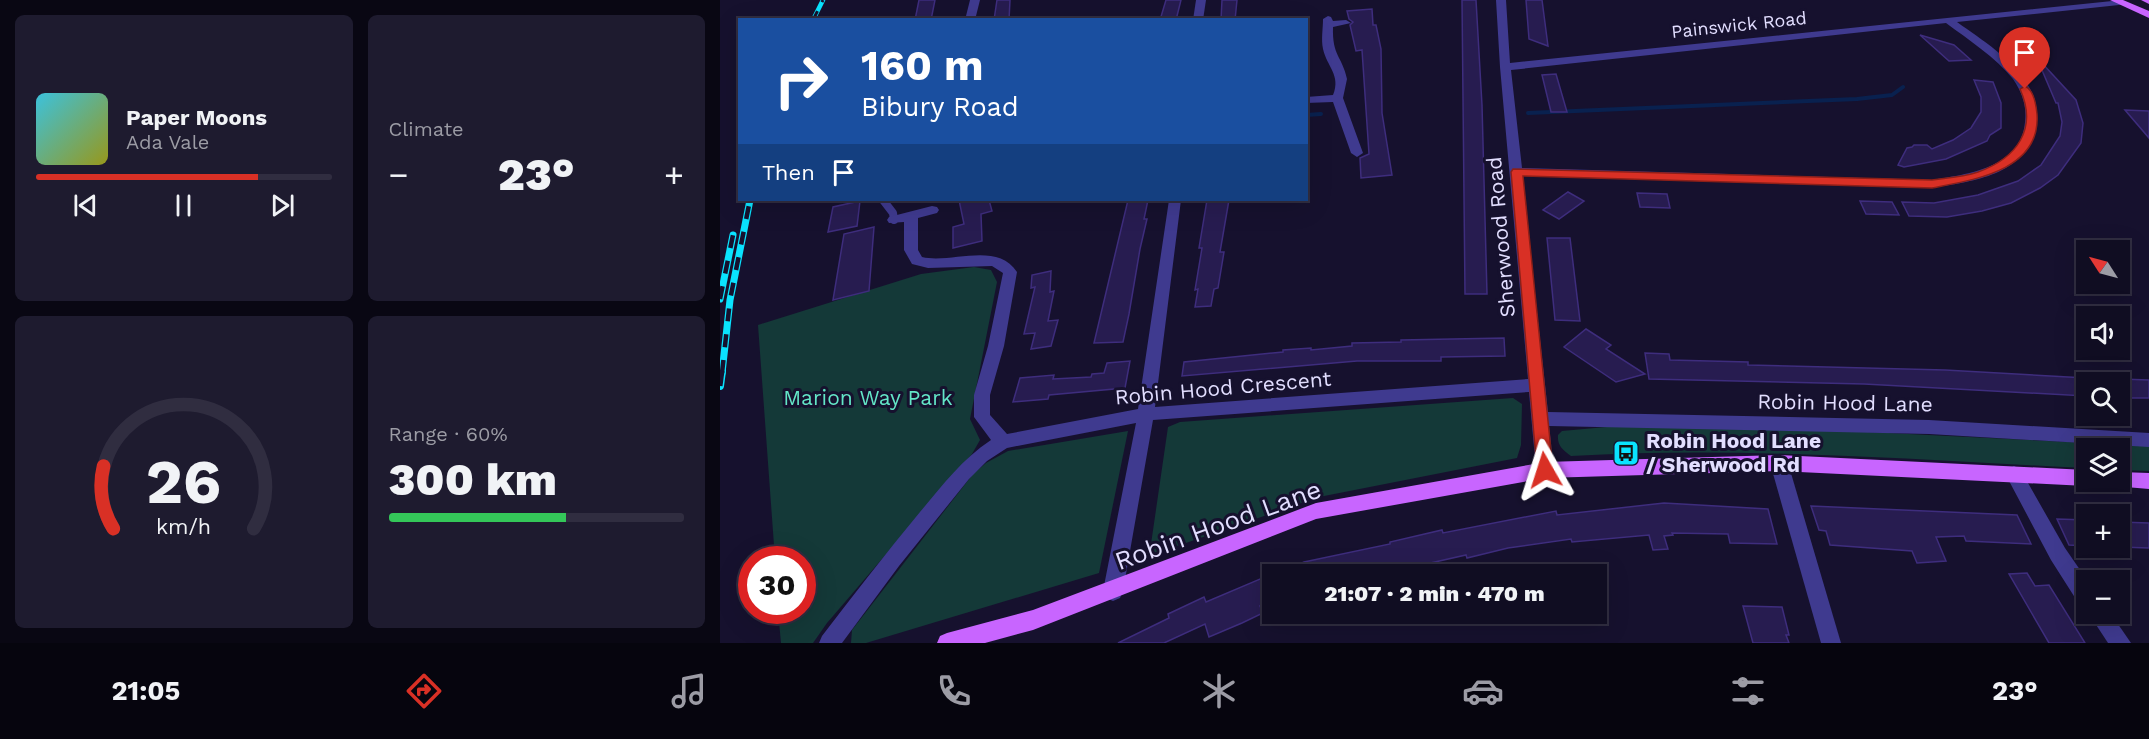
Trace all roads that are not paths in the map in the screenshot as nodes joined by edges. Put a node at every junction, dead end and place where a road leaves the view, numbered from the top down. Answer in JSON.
{"nodes":[{"id":1,"x":975,"y":0,"type":"edge"},
{"id":2,"x":1201,"y":0,"type":"edge"},
{"id":3,"x":1501,"y":0,"type":"edge"},
{"id":4,"x":2119,"y":1,"type":"edge"},
{"id":5,"x":2149,"y":15,"type":"edge"},
{"id":6,"x":970,"y":18,"type":"edge"},
{"id":7,"x":1198,"y":18,"type":"edge"},
{"id":8,"x":1948,"y":20,"type":"junction"},
{"id":9,"x":1346,"y":23,"type":"dead end"},
{"id":10,"x":1505,"y":67,"type":"junction"},
{"id":11,"x":1337,"y":98,"type":"junction"},
{"id":12,"x":1308,"y":100,"type":"edge"},
{"id":13,"x":1357,"y":153,"type":"dead end"},
{"id":14,"x":1516,"y":172,"type":"junction"},
{"id":15,"x":884,"y":201,"type":"edge"},
{"id":16,"x":1175,"y":201,"type":"edge"},
{"id":17,"x":932,"y":210,"type":"dead end"},
{"id":18,"x":911,"y":216,"type":"junction"},
{"id":19,"x":894,"y":220,"type":"joint"},
{"id":20,"x":1536,"y":385,"type":"junction"},
{"id":21,"x":1146,"y":414,"type":"junction"},
{"id":22,"x":1540,"y":419,"type":"junction"},
{"id":23,"x":2149,"y":440,"type":"edge"},
{"id":24,"x":1004,"y":442,"type":"junction"},
{"id":25,"x":1779,"y":464,"type":"junction"},
{"id":26,"x":1545,"y":470,"type":"junction"},
{"id":27,"x":2014,"y":474,"type":"junction"},
{"id":28,"x":2076,"y":477,"type":"edge"},
{"id":29,"x":2130,"y":480,"type":"edge"},
{"id":30,"x":2149,"y":481,"type":"edge"},
{"id":31,"x":2076,"y":582,"type":"edge"},
{"id":32,"x":1113,"y":591,"type":"junction"},
{"id":33,"x":2107,"y":624,"type":"edge"},
{"id":34,"x":829,"y":643,"type":"edge"},
{"id":35,"x":946,"y":643,"type":"edge"},
{"id":36,"x":1831,"y":643,"type":"edge"},
{"id":37,"x":2121,"y":643,"type":"edge"}],
"edges":[{"from":1,"to":6,"type":"street"},
{"from":2,"to":7,"type":"street"},
{"from":3,"to":10,"type":"street","name":"Sherwood Road"},
{"from":4,"to":5,"type":"main road"},
{"from":4,"to":8,"type":"street","name":"Painswick Road"},
{"from":8,"to":10,"type":"street","name":"Painswick Road"},
{"from":8,"to":14,"type":"street"},
{"from":9,"to":11,"type":"street"},
{"from":10,"to":14,"type":"street","name":"Sherwood Road"},
{"from":11,"to":12,"type":"street"},
{"from":11,"to":13,"type":"street"},
{"from":14,"to":20,"type":"street","name":"Sherwood Road"},
{"from":15,"to":19,"type":"lane"},
{"from":16,"to":21,"type":"street"},
{"from":17,"to":18,"type":"street"},
{"from":18,"to":19,"type":"street"},
{"from":18,"to":24,"type":"street"},
{"from":20,"to":21,"type":"street","name":"Robin Hood Crescent"},
{"from":20,"to":22,"type":"street","name":"Sherwood Road"},
{"from":21,"to":24,"type":"street","name":"Robin Hood Crescent"},
{"from":21,"to":32,"type":"street"},
{"from":22,"to":23,"type":"street","name":"Robin Hood Lane"},
{"from":22,"to":26,"type":"street","name":"Sherwood Road"},
{"from":24,"to":34,"type":"street","name":"Robin Hood Crescent"},
{"from":25,"to":26,"type":"main road","name":"Robin Hood Lane"},
{"from":25,"to":27,"type":"main road","name":"Robin Hood Lane"},
{"from":25,"to":36,"type":"street"},
{"from":26,"to":32,"type":"main road","name":"Robin Hood Lane"},
{"from":27,"to":28,"type":"main road","name":"Robin Hood Lane"},
{"from":27,"to":31,"type":"street"},
{"from":29,"to":30,"type":"main road"},
{"from":32,"to":35,"type":"main road","name":"Robin Hood Lane"},
{"from":33,"to":37,"type":"street"}]}
